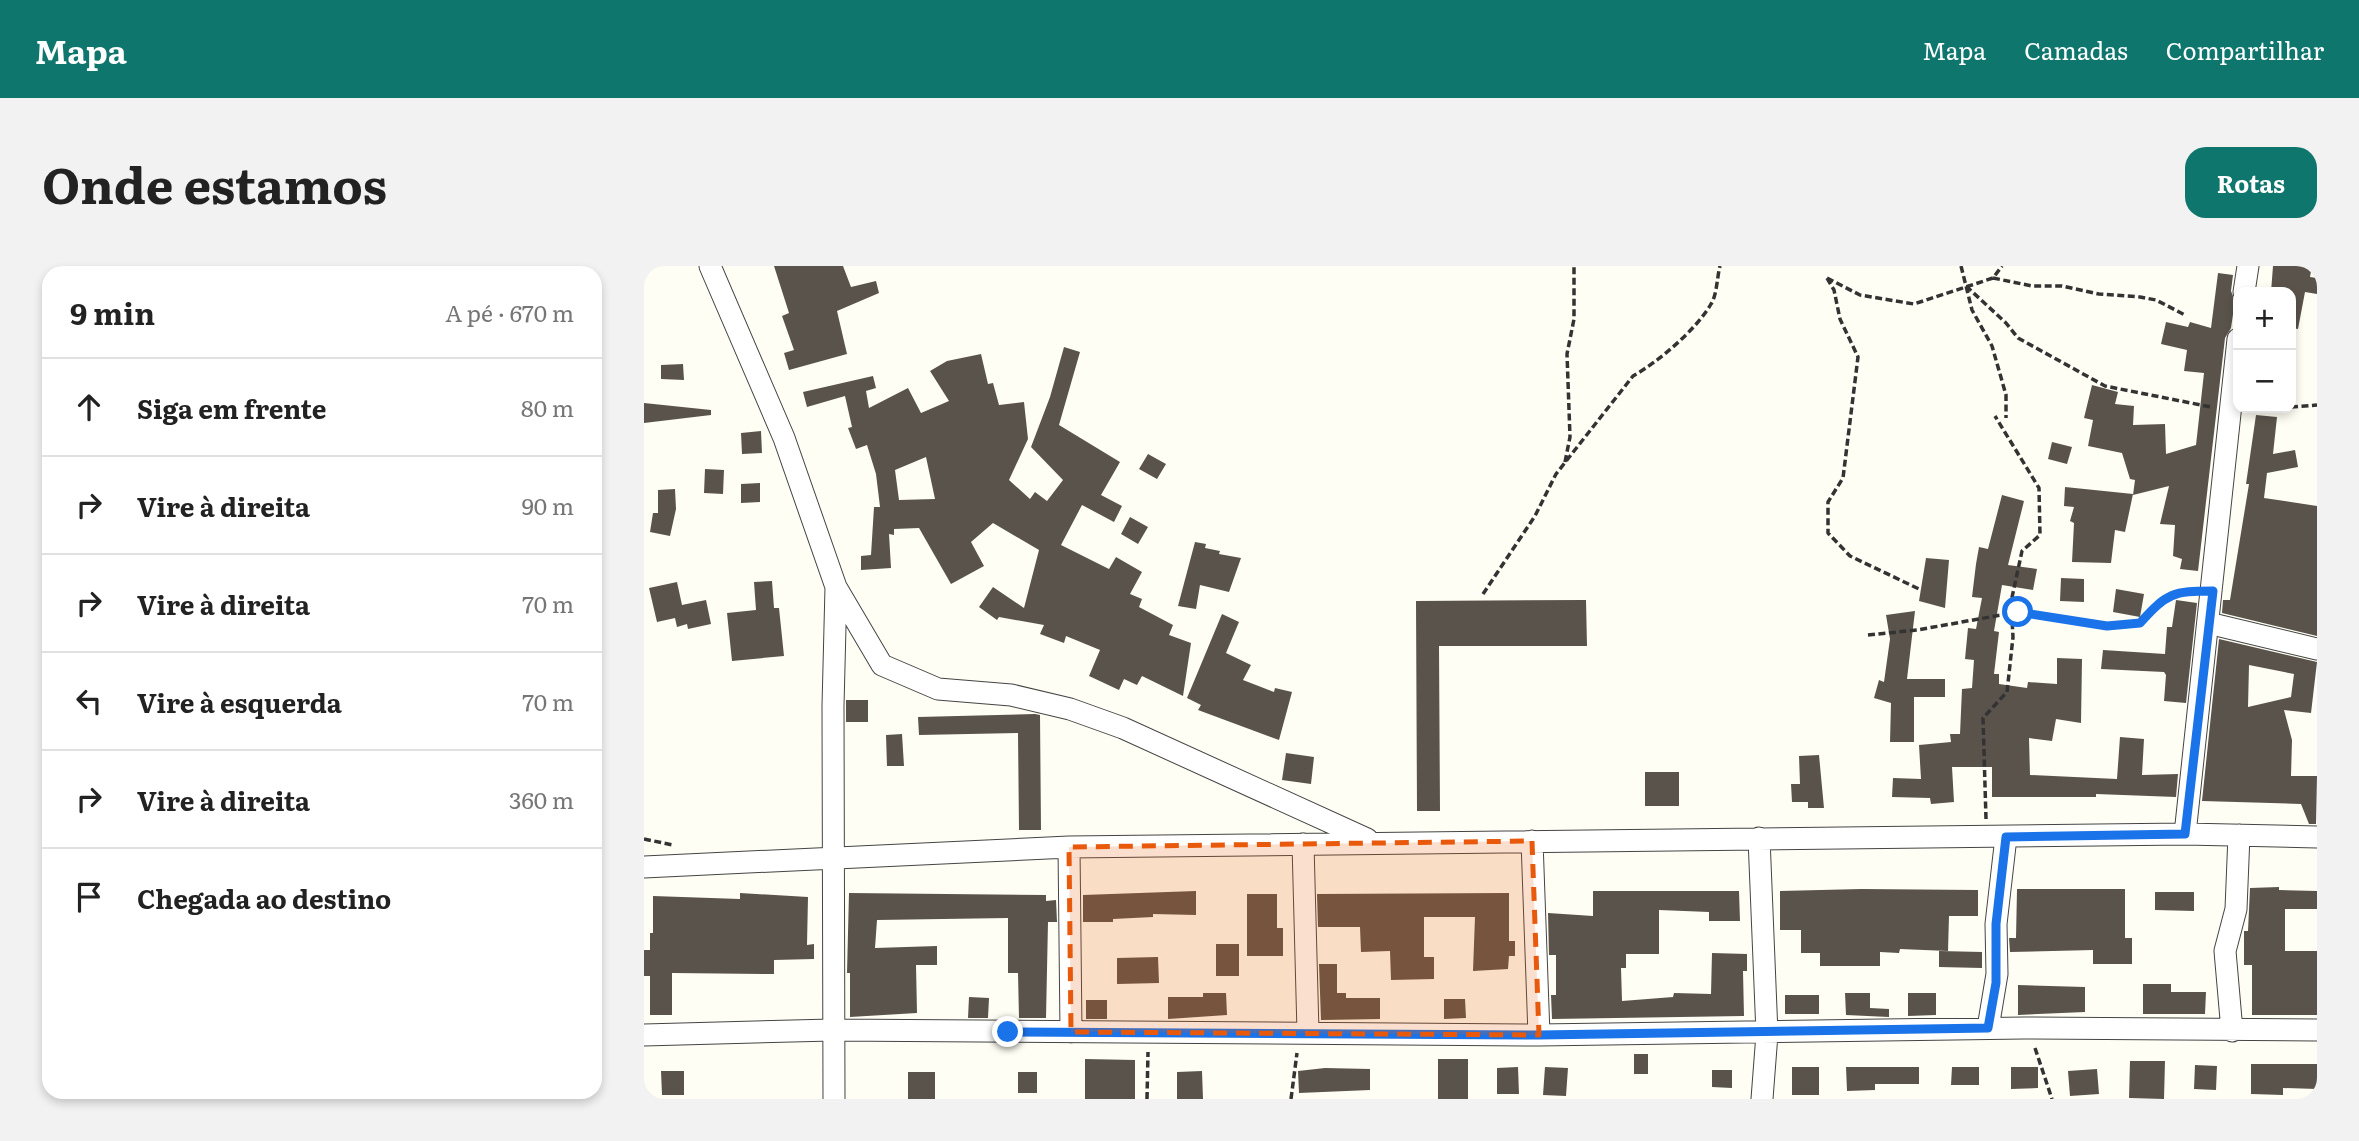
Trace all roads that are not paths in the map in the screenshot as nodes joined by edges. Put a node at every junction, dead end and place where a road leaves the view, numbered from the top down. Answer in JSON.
{"nodes":[{"id":1,"x":710,"y":266,"type":"edge"},
{"id":2,"x":2248,"y":266,"type":"edge"},
{"id":3,"x":2246,"y":287,"type":"edge"},
{"id":4,"x":2237,"y":350,"type":"edge"},
{"id":5,"x":836,"y":587,"type":"junction"},
{"id":6,"x":2208,"y":623,"type":"junction"},
{"id":7,"x":2317,"y":649,"type":"edge"},
{"id":8,"x":2185,"y":834,"type":"junction"},
{"id":9,"x":2239,"y":835,"type":"junction"},
{"id":10,"x":1997,"y":837,"type":"junction"},
{"id":11,"x":2317,"y":837,"type":"edge"},
{"id":12,"x":1759,"y":838,"type":"junction"},
{"id":13,"x":1532,"y":841,"type":"junction"},
{"id":14,"x":1372,"y":842,"type":"junction"},
{"id":15,"x":1303,"y":844,"type":"junction"},
{"id":16,"x":1069,"y":846,"type":"junction"},
{"id":17,"x":833,"y":857,"type":"junction"},
{"id":18,"x":644,"y":867,"type":"edge"},
{"id":19,"x":1988,"y":1028,"type":"junction"},
{"id":20,"x":832,"y":1030,"type":"junction"},
{"id":21,"x":2317,"y":1030,"type":"edge"},
{"id":22,"x":2232,"y":1031,"type":"junction"},
{"id":23,"x":1071,"y":1032,"type":"junction"},
{"id":24,"x":1303,"y":1032,"type":"junction"},
{"id":25,"x":1768,"y":1034,"type":"junction"},
{"id":26,"x":644,"y":1035,"type":"edge"},
{"id":27,"x":1539,"y":1035,"type":"junction"},
{"id":28,"x":834,"y":1099,"type":"edge"},
{"id":29,"x":1762,"y":1099,"type":"edge"}],
"edges":[{"from":1,"to":5,"type":"street"},
{"from":2,"to":3,"type":"street"},
{"from":4,"to":6,"type":"street"},
{"from":5,"to":14,"type":"street"},
{"from":5,"to":17,"type":"street"},
{"from":6,"to":7,"type":"street"},
{"from":6,"to":8,"type":"street"},
{"from":8,"to":9,"type":"street"},
{"from":8,"to":10,"type":"street"},
{"from":9,"to":11,"type":"street"},
{"from":9,"to":22,"type":"street"},
{"from":10,"to":12,"type":"street"},
{"from":10,"to":19,"type":"street"},
{"from":12,"to":13,"type":"street"},
{"from":12,"to":25,"type":"street"},
{"from":13,"to":14,"type":"street"},
{"from":13,"to":27,"type":"street"},
{"from":14,"to":15,"type":"street"},
{"from":15,"to":16,"type":"street"},
{"from":15,"to":24,"type":"street"},
{"from":16,"to":17,"type":"street"},
{"from":16,"to":23,"type":"street"},
{"from":17,"to":18,"type":"street"},
{"from":17,"to":20,"type":"street"},
{"from":19,"to":22,"type":"street"},
{"from":19,"to":25,"type":"street"},
{"from":20,"to":23,"type":"street"},
{"from":20,"to":26,"type":"street"},
{"from":20,"to":28,"type":"street"},
{"from":21,"to":22,"type":"street"},
{"from":23,"to":24,"type":"street"},
{"from":24,"to":27,"type":"street"},
{"from":25,"to":27,"type":"street"},
{"from":25,"to":29,"type":"street"}]}
